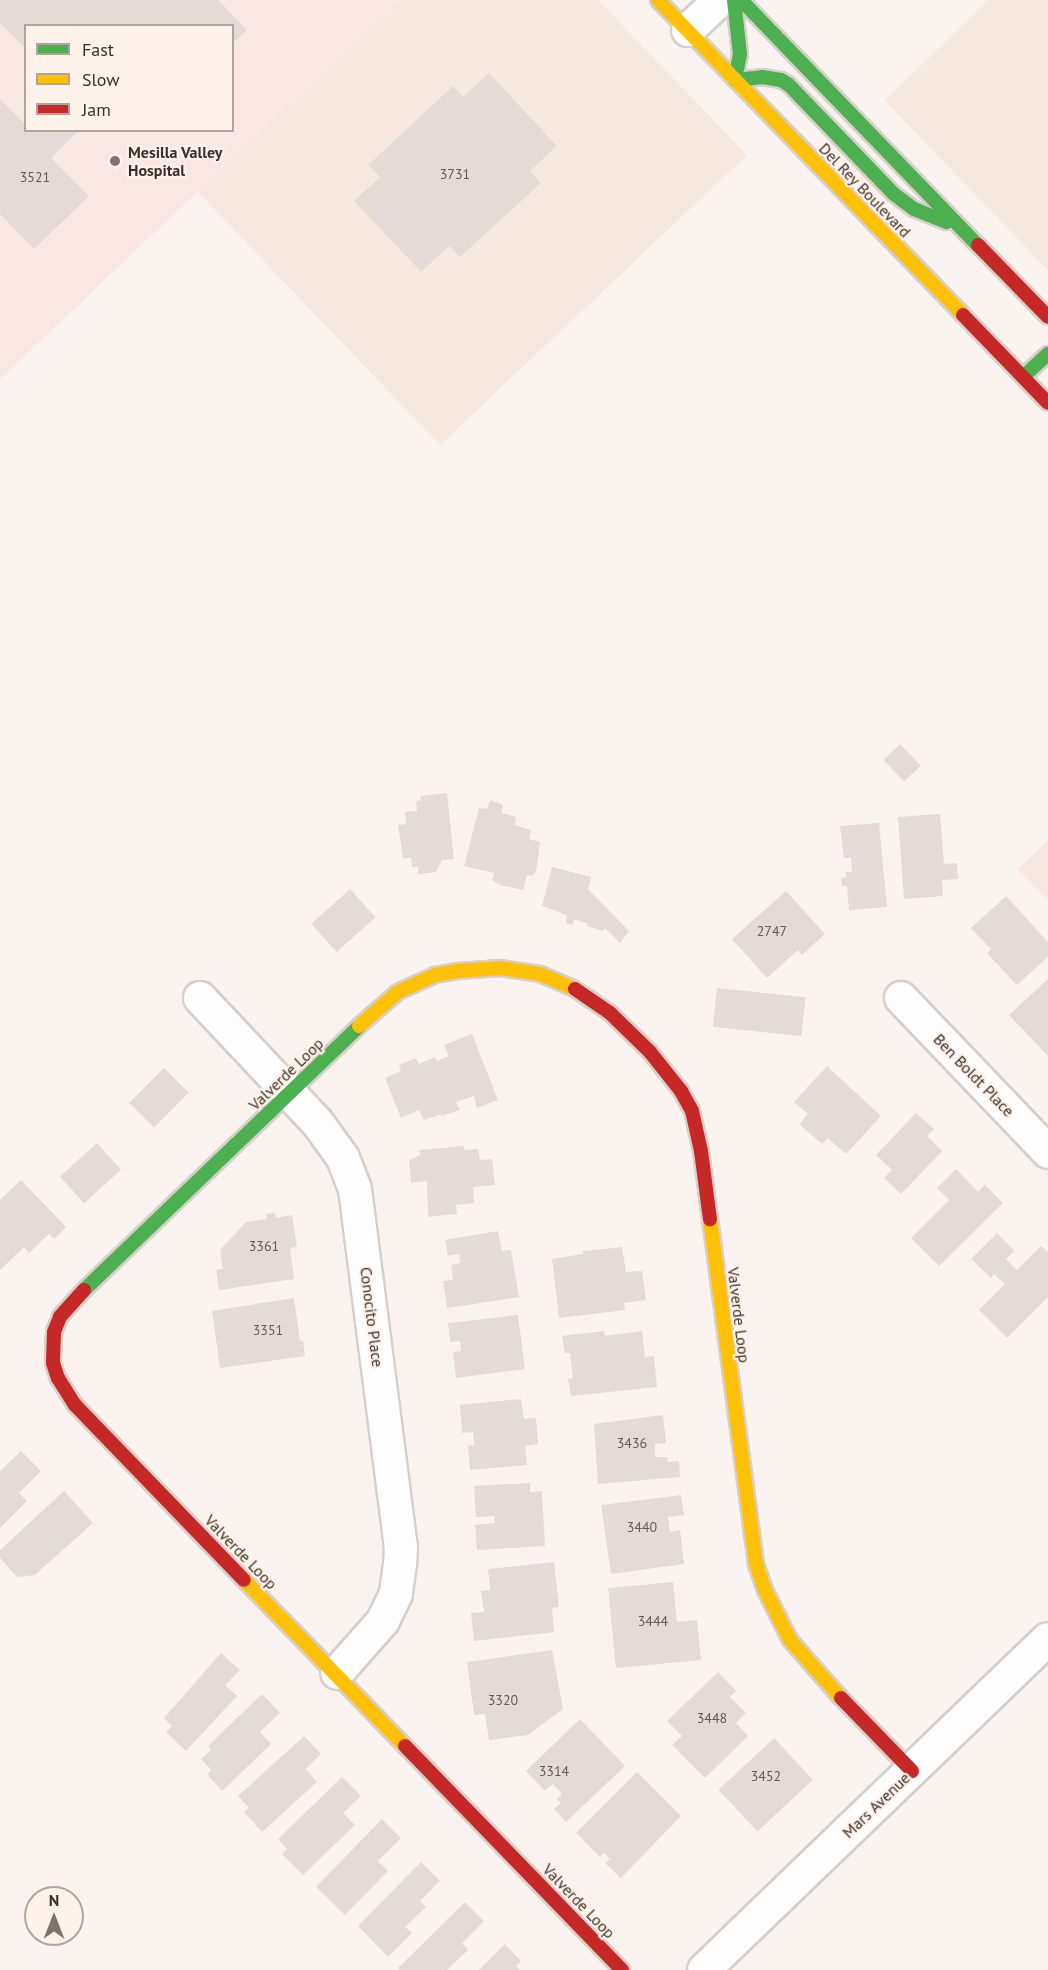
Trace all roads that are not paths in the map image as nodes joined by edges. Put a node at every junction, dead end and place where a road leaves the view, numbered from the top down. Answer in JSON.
{"nodes":[{"id":1,"x":658,"y":0,"type":"edge"},
{"id":2,"x":720,"y":0,"type":"edge"},
{"id":3,"x":734,"y":0,"type":"edge"},
{"id":4,"x":741,"y":0,"type":"edge"},
{"id":5,"x":688,"y":30,"type":"junction"},
{"id":6,"x":735,"y":80,"type":"junction"},
{"id":7,"x":958,"y":223,"type":"junction"},
{"id":8,"x":1048,"y":317,"type":"edge"},
{"id":9,"x":1048,"y":354,"type":"edge"},
{"id":10,"x":1023,"y":378,"type":"junction"},
{"id":11,"x":1048,"y":403,"type":"edge"},
{"id":12,"x":200,"y":998,"type":"dead end"},
{"id":13,"x":901,"y":999,"type":"dead end"},
{"id":14,"x":291,"y":1092,"type":"junction"},
{"id":15,"x":1048,"y":1152,"type":"edge"},
{"id":16,"x":1048,"y":1639,"type":"edge"},
{"id":17,"x":337,"y":1673,"type":"junction"},
{"id":18,"x":912,"y":1771,"type":"junction"},
{"id":19,"x":622,"y":1970,"type":"edge"},
{"id":20,"x":704,"y":1970,"type":"edge"}],
"edges":[{"from":1,"to":5,"type":"street","name":"Del Rey Boulevard"},
{"from":2,"to":5,"type":"street"},
{"from":3,"to":6,"type":"street"},
{"from":4,"to":7,"type":"street"},
{"from":5,"to":6,"type":"street","name":"Del Rey Boulevard"},
{"from":6,"to":7,"type":"street"},
{"from":6,"to":10,"type":"street","name":"Del Rey Boulevard"},
{"from":7,"to":8,"type":"street"},
{"from":9,"to":10,"type":"street"},
{"from":10,"to":11,"type":"street","name":"Del Rey Boulevard"},
{"from":12,"to":14,"type":"street","name":"Conocito Place"},
{"from":13,"to":15,"type":"street","name":"Ben Boldt Place"},
{"from":14,"to":17,"type":"street","name":"Conocito Place"},
{"from":14,"to":17,"type":"street","name":"Valverde Loop"},
{"from":14,"to":18,"type":"street","name":"Valverde Loop"},
{"from":16,"to":18,"type":"street","name":"Mars Avenue"},
{"from":17,"to":19,"type":"street","name":"Valverde Loop"},
{"from":18,"to":20,"type":"street","name":"Mars Avenue"}]}
